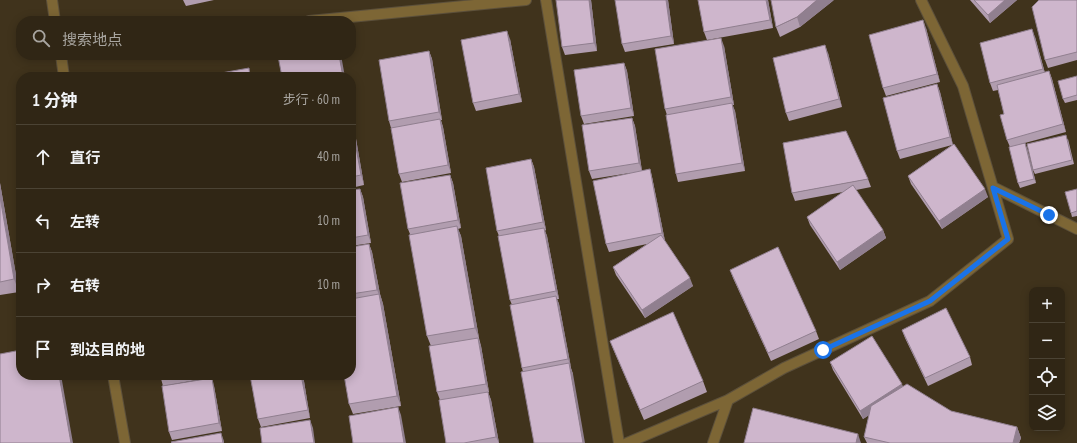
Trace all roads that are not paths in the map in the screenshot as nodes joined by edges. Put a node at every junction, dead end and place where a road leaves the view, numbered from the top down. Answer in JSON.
{"nodes":[{"id":1,"x":52,"y":0,"type":"edge"},
{"id":2,"x":526,"y":0,"type":"edge"},
{"id":3,"x":546,"y":0,"type":"edge"},
{"id":4,"x":921,"y":0,"type":"edge"},
{"id":5,"x":54,"y":16,"type":"edge"},
{"id":6,"x":356,"y":16,"type":"edge"},
{"id":7,"x":61,"y":60,"type":"edge"},
{"id":8,"x":63,"y":72,"type":"edge"},
{"id":9,"x":993,"y":188,"type":"junction"},
{"id":10,"x":1077,"y":229,"type":"edge"},
{"id":11,"x":114,"y":380,"type":"edge"},
{"id":12,"x":728,"y":400,"type":"junction"},
{"id":13,"x":125,"y":443,"type":"edge"},
{"id":14,"x":619,"y":443,"type":"edge"},
{"id":15,"x":627,"y":443,"type":"edge"},
{"id":16,"x":713,"y":443,"type":"edge"}],
"edges":[{"from":1,"to":5,"type":"street"},
{"from":2,"to":6,"type":"street"},
{"from":3,"to":14,"type":"street"},
{"from":4,"to":9,"type":"street"},
{"from":7,"to":8,"type":"street"},
{"from":9,"to":10,"type":"street"},
{"from":9,"to":12,"type":"street"},
{"from":11,"to":13,"type":"street"},
{"from":12,"to":15,"type":"street"},
{"from":12,"to":16,"type":"street"}]}
